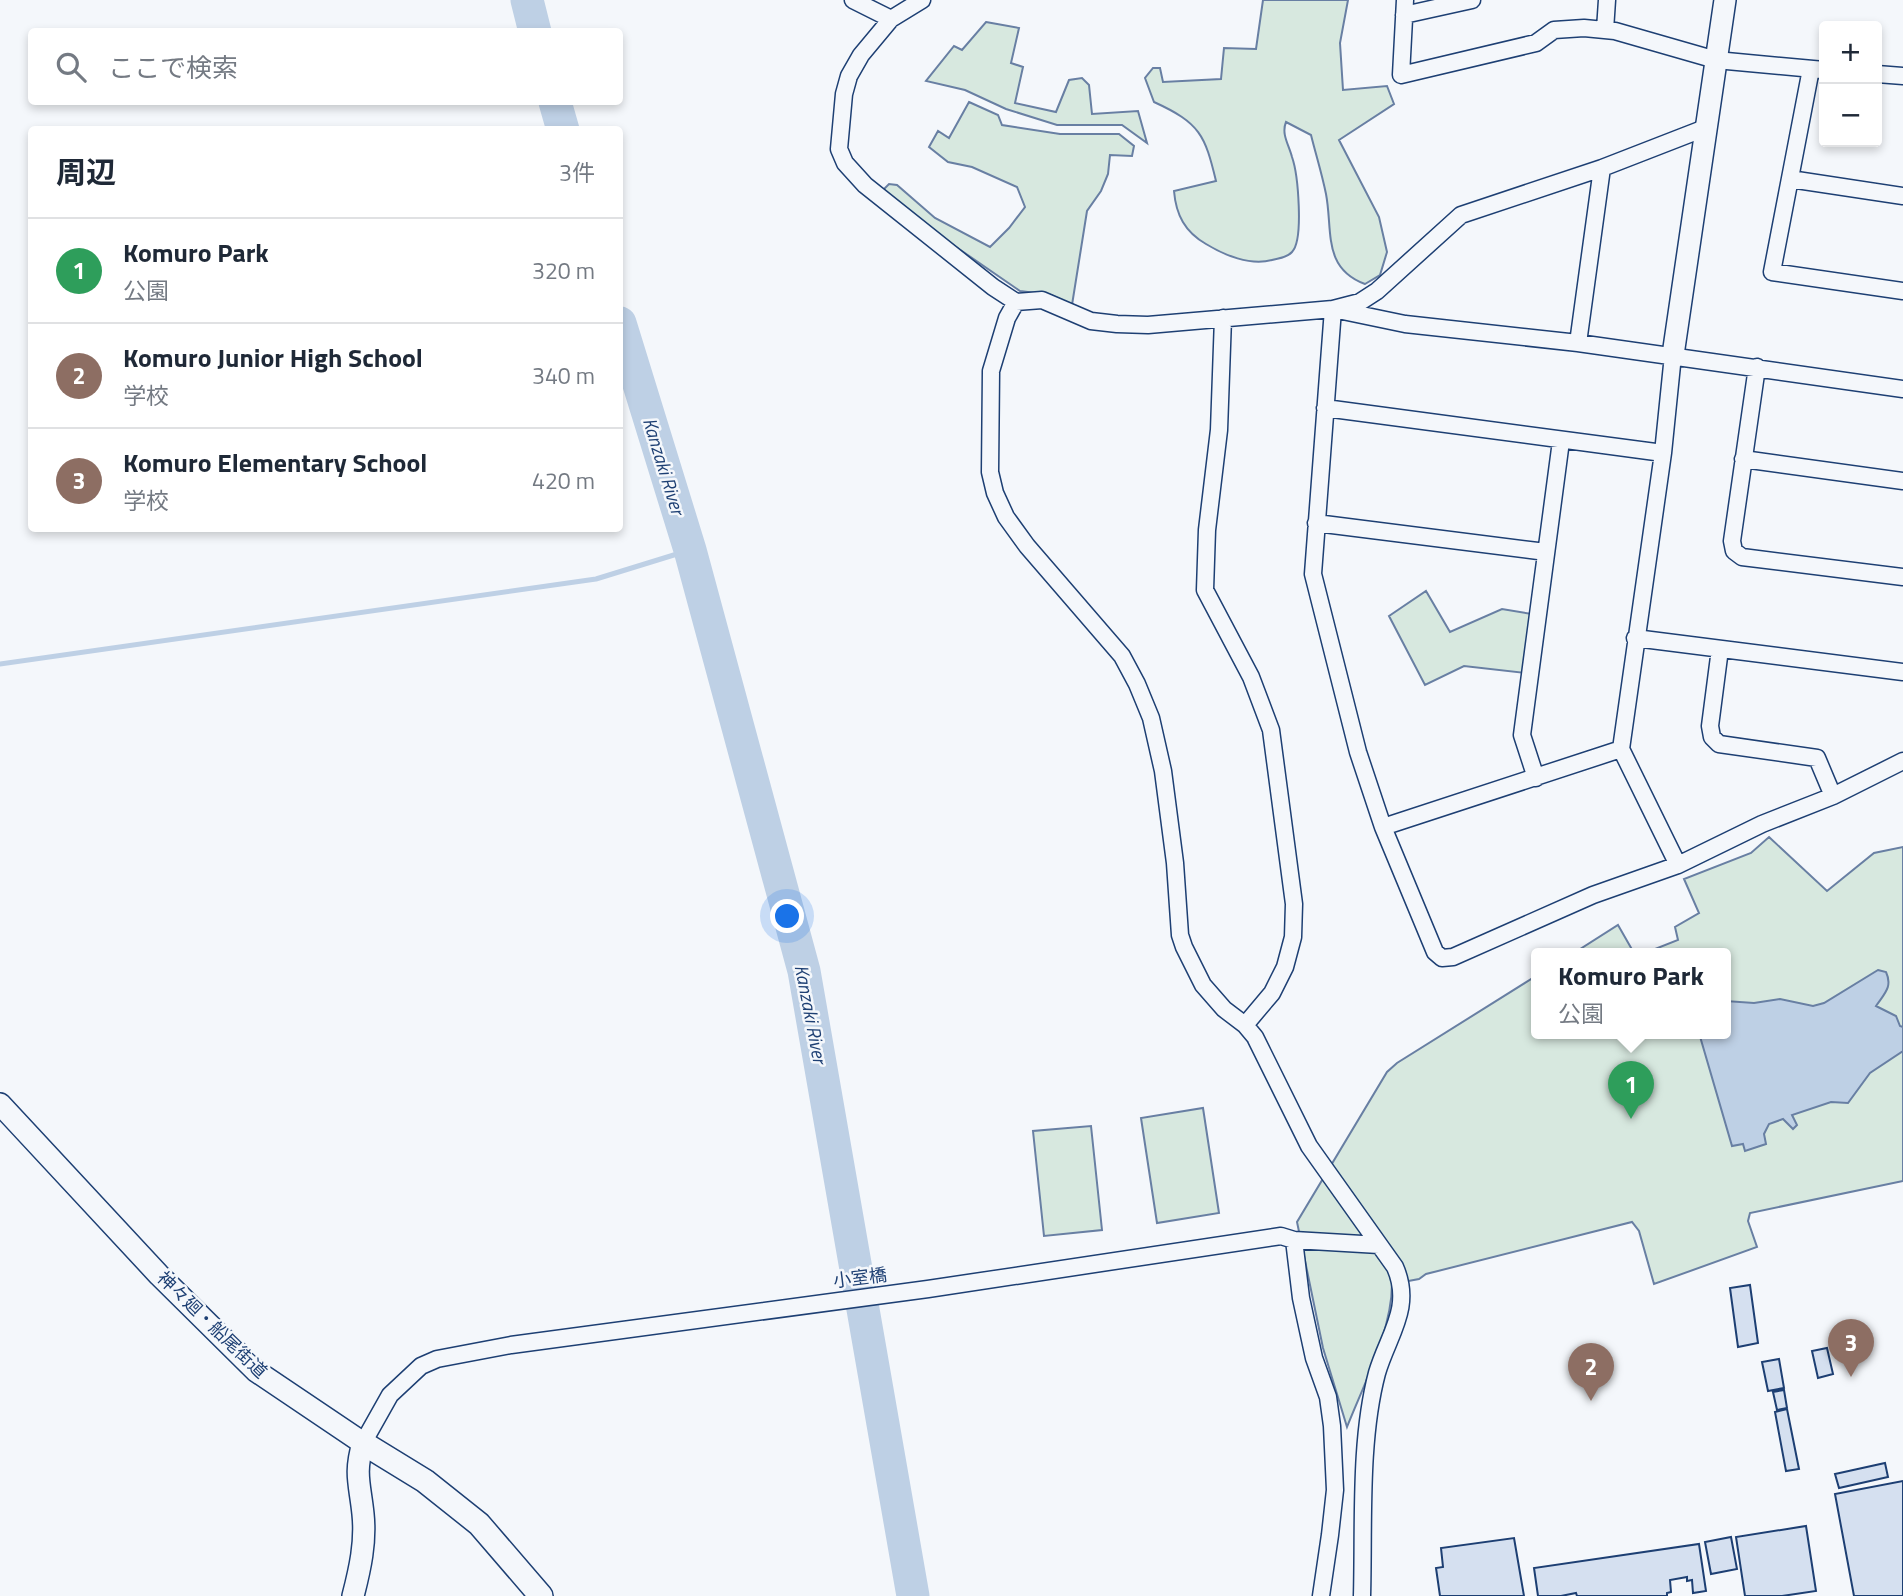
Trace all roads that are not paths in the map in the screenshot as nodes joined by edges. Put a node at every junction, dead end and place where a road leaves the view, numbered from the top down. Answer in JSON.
{"nodes":[{"id":1,"x":853,"y":0,"type":"edge"},
{"id":2,"x":922,"y":0,"type":"edge"},
{"id":3,"x":1472,"y":0,"type":"edge"},
{"id":4,"x":1607,"y":0,"type":"edge"},
{"id":5,"x":1726,"y":0,"type":"edge"},
{"id":6,"x":1404,"y":7,"type":"edge"},
{"id":7,"x":891,"y":19,"type":"junction"},
{"id":8,"x":1605,"y":30,"type":"junction"},
{"id":9,"x":1716,"y":60,"type":"junction"},
{"id":10,"x":1818,"y":70,"type":"edge"},
{"id":11,"x":1882,"y":74,"type":"edge"},
{"id":12,"x":1903,"y":76,"type":"edge"},
{"id":13,"x":1705,"y":128,"type":"junction"},
{"id":14,"x":1602,"y":168,"type":"junction"},
{"id":15,"x":1790,"y":179,"type":"junction"},
{"id":16,"x":1903,"y":196,"type":"edge"},
{"id":17,"x":1903,"y":291,"type":"edge"},
{"id":18,"x":1016,"y":302,"type":"junction"},
{"id":19,"x":1333,"y":309,"type":"junction"},
{"id":20,"x":1223,"y":318,"type":"junction"},
{"id":21,"x":1578,"y":343,"type":"junction"},
{"id":22,"x":1673,"y":355,"type":"junction"},
{"id":23,"x":1757,"y":368,"type":"junction"},
{"id":24,"x":1903,"y":388,"type":"edge"},
{"id":25,"x":1325,"y":408,"type":"junction"},
{"id":26,"x":1561,"y":441,"type":"junction"},
{"id":27,"x":1663,"y":453,"type":"junction"},
{"id":28,"x":1743,"y":459,"type":"junction"},
{"id":29,"x":1903,"y":481,"type":"edge"},
{"id":30,"x":1316,"y":523,"type":"junction"},
{"id":31,"x":1546,"y":552,"type":"junction"},
{"id":32,"x":1903,"y":577,"type":"edge"},
{"id":33,"x":1635,"y":638,"type":"junction"},
{"id":34,"x":1720,"y":649,"type":"junction"},
{"id":35,"x":1903,"y":672,"type":"edge"},
{"id":36,"x":1621,"y":749,"type":"junction"},
{"id":37,"x":1903,"y":761,"type":"edge"},
{"id":38,"x":1535,"y":778,"type":"junction"},
{"id":39,"x":1833,"y":796,"type":"junction"},
{"id":40,"x":1384,"y":827,"type":"junction"},
{"id":41,"x":1678,"y":865,"type":"junction"},
{"id":42,"x":1245,"y":1025,"type":"junction"},
{"id":43,"x":0,"y":1104,"type":"edge"},
{"id":44,"x":1370,"y":1232,"type":"junction"},
{"id":45,"x":1294,"y":1240,"type":"junction"},
{"id":46,"x":363,"y":1443,"type":"junction"},
{"id":47,"x":479,"y":1524,"type":"junction"},
{"id":48,"x":354,"y":1596,"type":"edge"},
{"id":49,"x":528,"y":1596,"type":"edge"},
{"id":50,"x":541,"y":1596,"type":"edge"},
{"id":51,"x":1321,"y":1596,"type":"edge"},
{"id":52,"x":1362,"y":1596,"type":"edge"}],
"edges":[{"from":1,"to":7,"type":"street"},
{"from":2,"to":7,"type":"street"},
{"from":3,"to":6,"type":"street"},
{"from":4,"to":8,"type":"street"},
{"from":5,"to":9,"type":"street"},
{"from":6,"to":8,"type":"street"},
{"from":7,"to":18,"type":"street"},
{"from":8,"to":9,"type":"street"},
{"from":9,"to":10,"type":"street"},
{"from":9,"to":13,"type":"street"},
{"from":10,"to":15,"type":"street"},
{"from":11,"to":12,"type":"street"},
{"from":13,"to":14,"type":"street"},
{"from":13,"to":22,"type":"street"},
{"from":14,"to":19,"type":"street"},
{"from":14,"to":21,"type":"street"},
{"from":15,"to":16,"type":"street"},
{"from":15,"to":17,"type":"street"},
{"from":18,"to":20,"type":"street"},
{"from":18,"to":42,"type":"street"},
{"from":19,"to":20,"type":"street"},
{"from":19,"to":21,"type":"street"},
{"from":19,"to":25,"type":"street"},
{"from":20,"to":42,"type":"street"},
{"from":21,"to":22,"type":"street"},
{"from":22,"to":23,"type":"street"},
{"from":22,"to":27,"type":"street"},
{"from":23,"to":24,"type":"street"},
{"from":23,"to":28,"type":"street"},
{"from":25,"to":26,"type":"street"},
{"from":25,"to":30,"type":"street"},
{"from":26,"to":27,"type":"street"},
{"from":26,"to":31,"type":"street"},
{"from":27,"to":33,"type":"street"},
{"from":28,"to":29,"type":"street"},
{"from":28,"to":32,"type":"street"},
{"from":30,"to":31,"type":"street"},
{"from":30,"to":40,"type":"street"},
{"from":31,"to":38,"type":"street"},
{"from":33,"to":34,"type":"street"},
{"from":33,"to":36,"type":"street"},
{"from":34,"to":35,"type":"street"},
{"from":34,"to":39,"type":"street"},
{"from":36,"to":38,"type":"street"},
{"from":36,"to":41,"type":"street"},
{"from":37,"to":39,"type":"street"},
{"from":38,"to":40,"type":"street"},
{"from":39,"to":41,"type":"street"},
{"from":40,"to":41,"type":"street"},
{"from":42,"to":44,"type":"street"},
{"from":43,"to":46,"type":"street","name":"神々廻・船尾街道"},
{"from":44,"to":45,"type":"street","name":"小室橋"},
{"from":44,"to":52,"type":"street"},
{"from":45,"to":46,"type":"street","name":"小室橋"},
{"from":45,"to":51,"type":"street"},
{"from":46,"to":47,"type":"main road"},
{"from":46,"to":48,"type":"street"},
{"from":47,"to":49,"type":"main road"},
{"from":47,"to":50,"type":"main road"}]}
